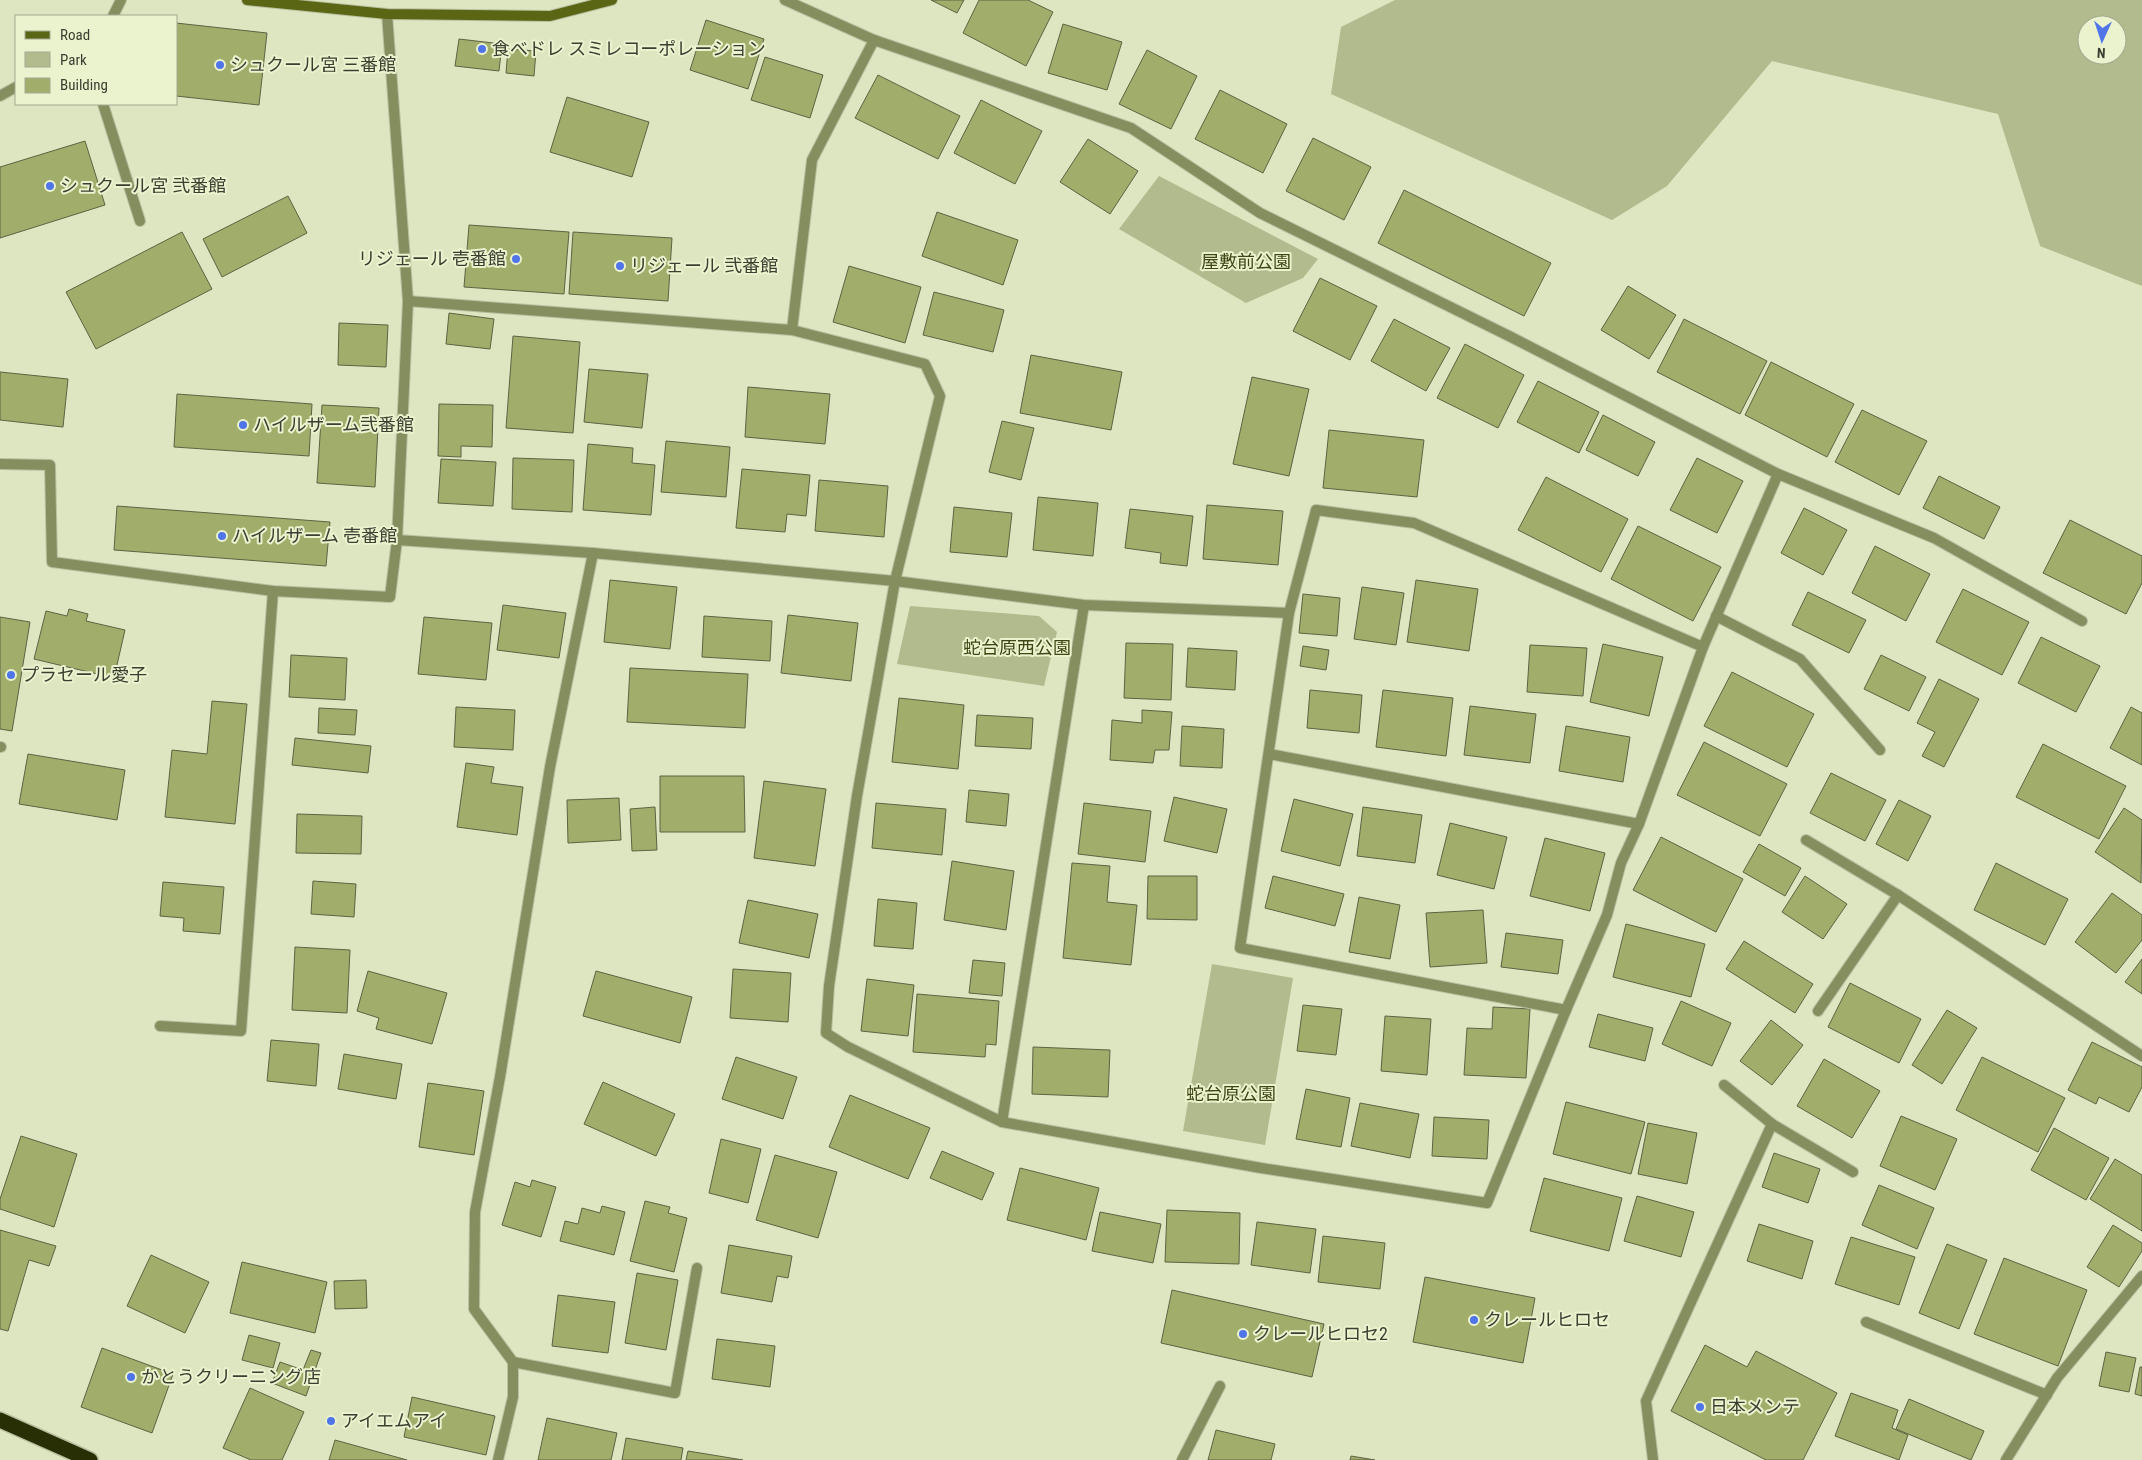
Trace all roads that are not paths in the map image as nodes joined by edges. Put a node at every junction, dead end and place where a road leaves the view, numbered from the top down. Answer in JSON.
{"nodes":[{"id":1,"x":121,"y":0,"type":"edge"},
{"id":2,"x":247,"y":0,"type":"edge"},
{"id":3,"x":612,"y":0,"type":"edge"},
{"id":4,"x":785,"y":0,"type":"edge"},
{"id":5,"x":387,"y":14,"type":"junction"},
{"id":6,"x":114,"y":15,"type":"edge"},
{"id":7,"x":874,"y":40,"type":"junction"},
{"id":8,"x":15,"y":88,"type":"edge"},
{"id":9,"x":0,"y":96,"type":"edge"},
{"id":10,"x":103,"y":105,"type":"edge"},
{"id":11,"x":140,"y":221,"type":"dead end"},
{"id":12,"x":408,"y":301,"type":"junction"},
{"id":13,"x":792,"y":330,"type":"junction"},
{"id":14,"x":0,"y":464,"type":"edge"},
{"id":15,"x":1778,"y":474,"type":"junction"},
{"id":16,"x":397,"y":540,"type":"junction"},
{"id":17,"x":592,"y":553,"type":"junction"},
{"id":18,"x":895,"y":582,"type":"junction"},
{"id":19,"x":273,"y":591,"type":"junction"},
{"id":20,"x":1084,"y":605,"type":"junction"},
{"id":21,"x":1290,"y":613,"type":"junction"},
{"id":22,"x":1716,"y":616,"type":"junction"},
{"id":23,"x":2082,"y":621,"type":"dead end"},
{"id":24,"x":1703,"y":647,"type":"junction"},
{"id":25,"x":1880,"y":750,"type":"dead end"},
{"id":26,"x":1268,"y":754,"type":"junction"},
{"id":27,"x":1639,"y":824,"type":"junction"},
{"id":28,"x":1806,"y":840,"type":"dead end"},
{"id":29,"x":1898,"y":895,"type":"junction"},
{"id":30,"x":1566,"y":1010,"type":"junction"},
{"id":31,"x":1818,"y":1011,"type":"dead end"},
{"id":32,"x":160,"y":1026,"type":"dead end"},
{"id":33,"x":2142,"y":1056,"type":"edge"},
{"id":34,"x":1724,"y":1085,"type":"dead end"},
{"id":35,"x":1002,"y":1122,"type":"junction"},
{"id":36,"x":1772,"y":1124,"type":"junction"},
{"id":37,"x":1854,"y":1172,"type":"dead end"},
{"id":38,"x":697,"y":1268,"type":"dead end"},
{"id":39,"x":2142,"y":1276,"type":"edge"},
{"id":40,"x":1866,"y":1322,"type":"dead end"},
{"id":41,"x":513,"y":1362,"type":"junction"},
{"id":42,"x":1220,"y":1386,"type":"dead end"},
{"id":43,"x":2046,"y":1395,"type":"junction"},
{"id":44,"x":0,"y":1420,"type":"edge"},
{"id":45,"x":90,"y":1460,"type":"edge"},
{"id":46,"x":498,"y":1460,"type":"edge"},
{"id":47,"x":1182,"y":1460,"type":"edge"},
{"id":48,"x":1653,"y":1460,"type":"edge"},
{"id":49,"x":2006,"y":1460,"type":"edge"}],
"edges":[{"from":1,"to":6,"type":"street"},
{"from":2,"to":5,"type":"street"},
{"from":3,"to":5,"type":"street"},
{"from":4,"to":7,"type":"street"},
{"from":5,"to":12,"type":"street"},
{"from":7,"to":13,"type":"street"},
{"from":7,"to":15,"type":"street"},
{"from":8,"to":9,"type":"street"},
{"from":10,"to":11,"type":"street"},
{"from":12,"to":13,"type":"street"},
{"from":12,"to":16,"type":"street"},
{"from":13,"to":18,"type":"street"},
{"from":14,"to":19,"type":"street"},
{"from":15,"to":22,"type":"street"},
{"from":15,"to":23,"type":"street"},
{"from":16,"to":17,"type":"street"},
{"from":16,"to":19,"type":"street"},
{"from":17,"to":18,"type":"street"},
{"from":17,"to":41,"type":"street"},
{"from":18,"to":20,"type":"street"},
{"from":18,"to":35,"type":"street"},
{"from":19,"to":32,"type":"street"},
{"from":20,"to":21,"type":"street"},
{"from":20,"to":35,"type":"street"},
{"from":21,"to":24,"type":"street"},
{"from":21,"to":26,"type":"street"},
{"from":22,"to":24,"type":"street"},
{"from":22,"to":25,"type":"street"},
{"from":24,"to":27,"type":"street"},
{"from":26,"to":27,"type":"street"},
{"from":26,"to":30,"type":"street"},
{"from":27,"to":30,"type":"street"},
{"from":28,"to":29,"type":"street"},
{"from":29,"to":31,"type":"street"},
{"from":29,"to":33,"type":"street"},
{"from":30,"to":35,"type":"street"},
{"from":34,"to":36,"type":"street"},
{"from":36,"to":37,"type":"street"},
{"from":36,"to":48,"type":"street"},
{"from":38,"to":41,"type":"street"},
{"from":39,"to":43,"type":"street"},
{"from":40,"to":43,"type":"street"},
{"from":41,"to":46,"type":"street"},
{"from":42,"to":47,"type":"street"},
{"from":43,"to":49,"type":"street"},
{"from":44,"to":45,"type":"highway"}]}
